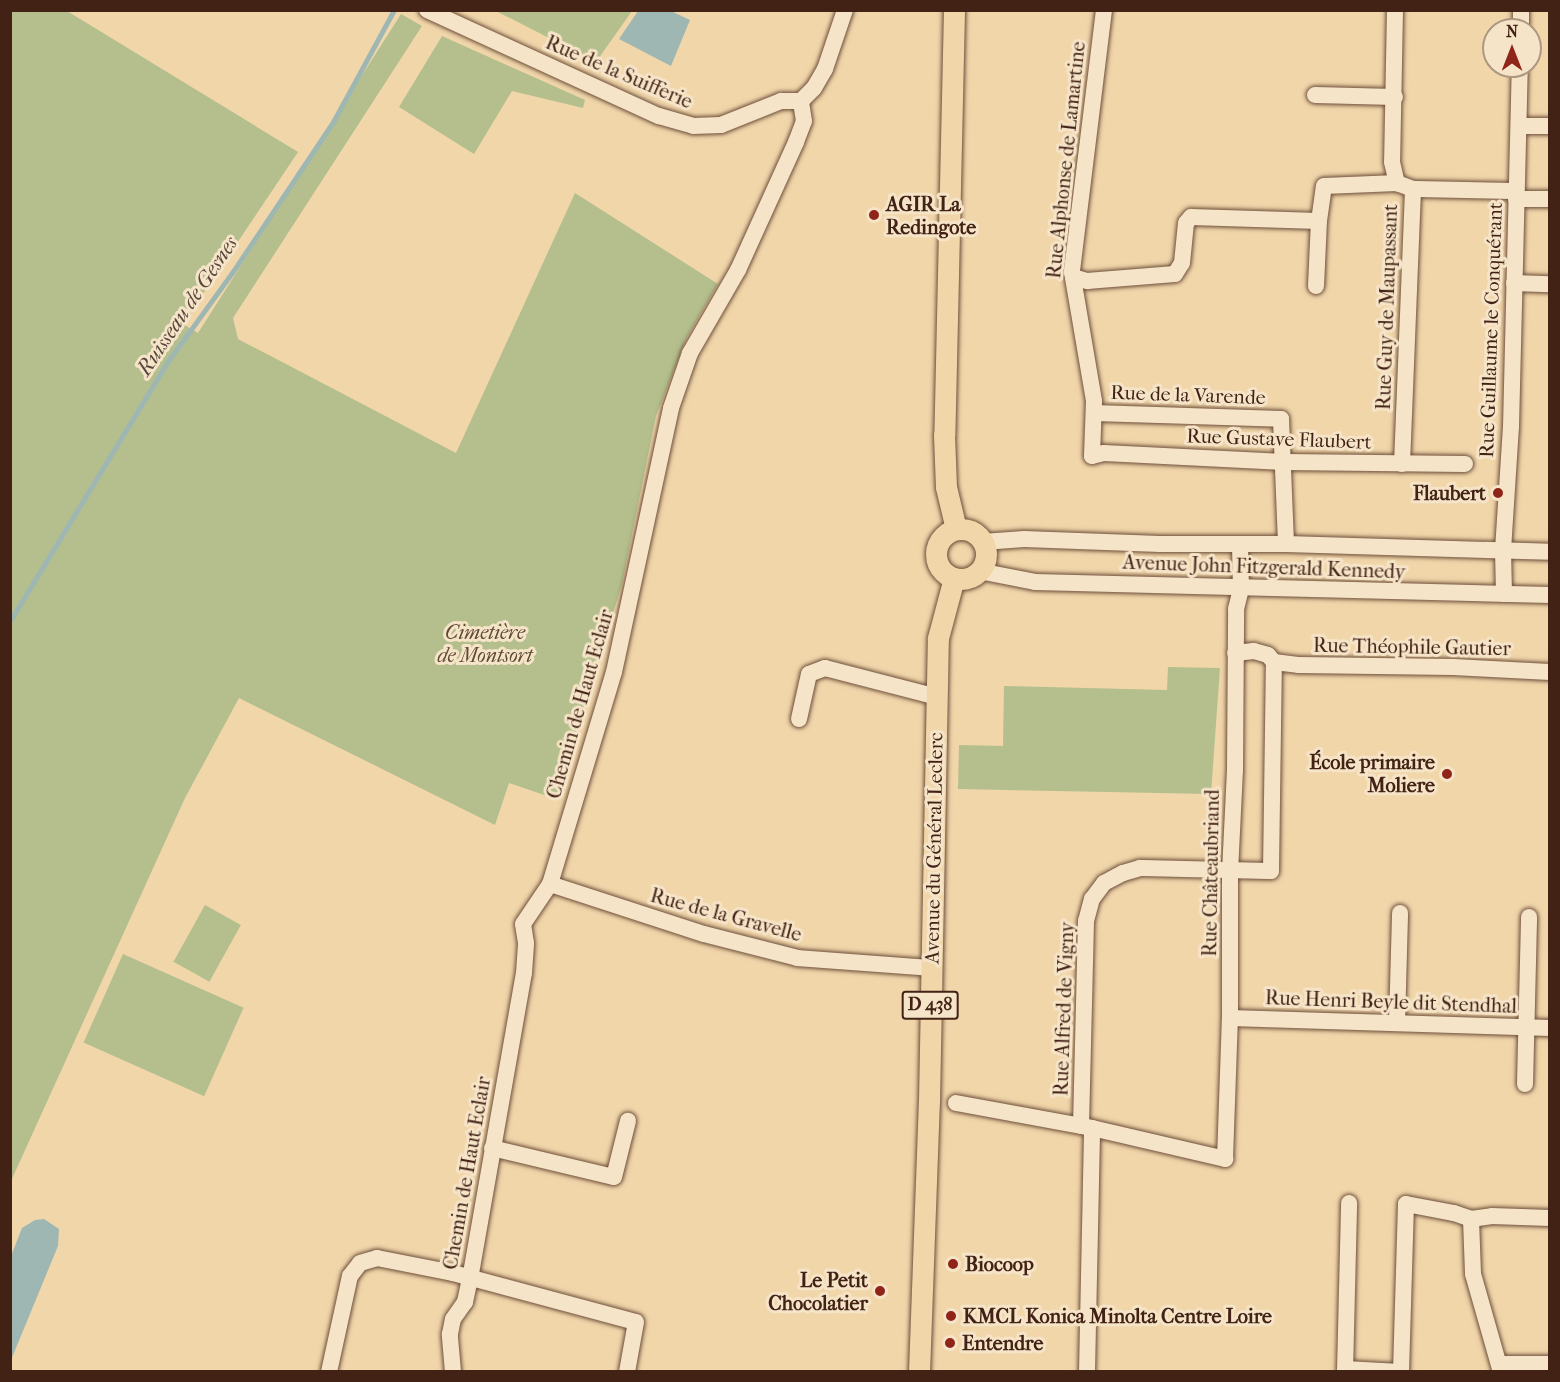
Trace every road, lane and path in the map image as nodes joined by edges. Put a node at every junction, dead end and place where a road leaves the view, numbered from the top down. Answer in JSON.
{"nodes":[{"id":1,"x":427,"y":10,"type":"edge"},
{"id":2,"x":845,"y":10,"type":"edge"},
{"id":3,"x":954,"y":10,"type":"edge"},
{"id":4,"x":1104,"y":10,"type":"edge"},
{"id":5,"x":1395,"y":10,"type":"edge"},
{"id":6,"x":1520,"y":78,"type":"edge"},
{"id":7,"x":1314,"y":95,"type":"dead end"},
{"id":8,"x":1395,"y":97,"type":"junction"},
{"id":9,"x":801,"y":101,"type":"junction"},
{"id":10,"x":1519,"y":126,"type":"junction"},
{"id":11,"x":1550,"y":126,"type":"edge"},
{"id":12,"x":1405,"y":186,"type":"junction"},
{"id":13,"x":1516,"y":195,"type":"junction"},
{"id":14,"x":1550,"y":199,"type":"edge"},
{"id":15,"x":1319,"y":221,"type":"junction"},
{"id":16,"x":1073,"y":277,"type":"junction"},
{"id":17,"x":1514,"y":283,"type":"junction"},
{"id":18,"x":1550,"y":284,"type":"edge"},
{"id":19,"x":1316,"y":286,"type":"dead end"},
{"id":20,"x":1094,"y":413,"type":"junction"},
{"id":21,"x":1092,"y":456,"type":"joint"},
{"id":22,"x":1284,"y":462,"type":"junction"},
{"id":23,"x":1402,"y":464,"type":"junction"},
{"id":24,"x":1466,"y":464,"type":"dead end"},
{"id":25,"x":956,"y":529,"type":"junction"},
{"id":26,"x":983,"y":542,"type":"junction"},
{"id":27,"x":1286,"y":543,"type":"junction"},
{"id":28,"x":1240,"y":544,"type":"junction"},
{"id":29,"x":1503,"y":550,"type":"junction"},
{"id":30,"x":1550,"y":552,"type":"edge"},
{"id":31,"x":980,"y":570,"type":"junction"},
{"id":32,"x":954,"y":578,"type":"junction"},
{"id":33,"x":1241,"y":589,"type":"junction"},
{"id":34,"x":1504,"y":594,"type":"junction"},
{"id":35,"x":1550,"y":595,"type":"edge"},
{"id":36,"x":1235,"y":653,"type":"junction"},
{"id":37,"x":1274,"y":662,"type":"junction"},
{"id":38,"x":1550,"y":672,"type":"edge"},
{"id":39,"x":937,"y":697,"type":"junction"},
{"id":40,"x":799,"y":720,"type":"dead end"},
{"id":41,"x":1230,"y":872,"type":"junction"},
{"id":42,"x":550,"y":884,"type":"junction"},
{"id":43,"x":1400,"y":913,"type":"dead end"},
{"id":44,"x":1528,"y":917,"type":"dead end"},
{"id":45,"x":932,"y":968,"type":"junction"},
{"id":46,"x":1230,"y":1018,"type":"junction"},
{"id":47,"x":1398,"y":1023,"type":"junction"},
{"id":48,"x":1527,"y":1027,"type":"junction"},
{"id":49,"x":1550,"y":1028,"type":"edge"},
{"id":50,"x":1525,"y":1084,"type":"dead end"},
{"id":51,"x":956,"y":1103,"type":"dead end"},
{"id":52,"x":628,"y":1121,"type":"dead end"},
{"id":53,"x":1086,"y":1127,"type":"junction"},
{"id":54,"x":492,"y":1148,"type":"junction"},
{"id":55,"x":1349,"y":1203,"type":"dead end"},
{"id":56,"x":1550,"y":1218,"type":"edge"},
{"id":57,"x":1471,"y":1219,"type":"junction"},
{"id":58,"x":470,"y":1279,"type":"junction"},
{"id":59,"x":1550,"y":1364,"type":"edge"},
{"id":60,"x":1500,"y":1368,"type":"edge"},
{"id":61,"x":1345,"y":1370,"type":"edge"},
{"id":62,"x":329,"y":1371,"type":"edge"},
{"id":63,"x":453,"y":1371,"type":"edge"},
{"id":64,"x":627,"y":1371,"type":"edge"},
{"id":65,"x":919,"y":1371,"type":"edge"},
{"id":66,"x":1087,"y":1371,"type":"edge"},
{"id":67,"x":1401,"y":1371,"type":"edge"}],
"edges":[{"from":1,"to":9,"type":"street","name":"Rue de la Suifferie"},
{"from":2,"to":9,"type":"street"},
{"from":3,"to":25,"type":"main road"},
{"from":4,"to":16,"type":"street","name":"Rue Alphonse de Lamartine"},
{"from":5,"to":8,"type":"street","name":"Rue Guy de Maupassant"},
{"from":6,"to":10,"type":"street","name":"Rue Guillaume le Conquérant"},
{"from":7,"to":8,"type":"street"},
{"from":8,"to":12,"type":"street","name":"Rue Guy de Maupassant"},
{"from":9,"to":42,"type":"street","name":"Chemin de Haut Eclair"},
{"from":10,"to":11,"type":"street"},
{"from":10,"to":13,"type":"street","name":"Rue Guillaume le Conquérant"},
{"from":12,"to":13,"type":"street"},
{"from":12,"to":15,"type":"street"},
{"from":12,"to":23,"type":"street","name":"Rue Guy de Maupassant"},
{"from":13,"to":14,"type":"street"},
{"from":13,"to":17,"type":"street","name":"Rue Guillaume le Conquérant"},
{"from":15,"to":16,"type":"street"},
{"from":15,"to":19,"type":"street"},
{"from":16,"to":20,"type":"street","name":"Rue Alphonse de Lamartine"},
{"from":17,"to":18,"type":"street"},
{"from":17,"to":29,"type":"street","name":"Rue Guillaume le Conquérant"},
{"from":20,"to":21,"type":"street","name":"Rue Alphonse de Lamartine"},
{"from":20,"to":22,"type":"street","name":"Rue de la Varende"},
{"from":21,"to":22,"type":"street","name":"Rue Gustave Flaubert"},
{"from":22,"to":23,"type":"street","name":"Rue Gustave Flaubert"},
{"from":22,"to":27,"type":"street"},
{"from":23,"to":24,"type":"street","name":"Rue Gustave Flaubert"},
{"from":25,"to":26,"type":"main road"},
{"from":25,"to":32,"type":"main road"},
{"from":26,"to":28,"type":"street","name":"Avenue John Fitzgerald Kennedy"},
{"from":26,"to":31,"type":"main road"},
{"from":27,"to":28,"type":"street","name":"Avenue John Fitzgerald Kennedy"},
{"from":27,"to":29,"type":"street","name":"Avenue John Fitzgerald Kennedy"},
{"from":28,"to":33,"type":"street","name":"Rue Châteaubriand"},
{"from":29,"to":30,"type":"street","name":"Avenue John Fitzgerald Kennedy"},
{"from":29,"to":34,"type":"street","name":"Rue Guillaume le Conquérant"},
{"from":31,"to":32,"type":"main road"},
{"from":31,"to":33,"type":"street","name":"Avenue John Fitzgerald Kennedy"},
{"from":32,"to":39,"type":"main road","name":"Avenue du Général Leclerc","number":"D 438"},
{"from":33,"to":34,"type":"street","name":"Avenue John Fitzgerald Kennedy"},
{"from":33,"to":36,"type":"street","name":"Rue Châteaubriand"},
{"from":34,"to":35,"type":"street","name":"Avenue John Fitzgerald Kennedy"},
{"from":36,"to":37,"type":"street","name":"Rue Théophile Gautier"},
{"from":36,"to":41,"type":"street","name":"Rue Châteaubriand"},
{"from":37,"to":38,"type":"street","name":"Rue Théophile Gautier"},
{"from":37,"to":41,"type":"street","name":"Rue Alfred de Vigny"},
{"from":39,"to":40,"type":"street"},
{"from":39,"to":45,"type":"main road","name":"Avenue du Général Leclerc","number":"D 438"},
{"from":41,"to":46,"type":"street","name":"Rue Châteaubriand"},
{"from":41,"to":53,"type":"street","name":"Rue Alfred de Vigny"},
{"from":42,"to":45,"type":"street","name":"Rue de la Gravelle"},
{"from":42,"to":54,"type":"street","name":"Chemin de Haut Eclair"},
{"from":43,"to":47,"type":"street"},
{"from":44,"to":48,"type":"street"},
{"from":45,"to":65,"type":"main road","name":"Avenue du Général Leclerc","number":"D 438"},
{"from":46,"to":47,"type":"street","name":"Rue Henri Beyle dit Stendhal"},
{"from":46,"to":53,"type":"street","name":"Rue Châteaubriand"},
{"from":47,"to":48,"type":"street","name":"Rue Henri Beyle dit Stendhal"},
{"from":48,"to":49,"type":"street","name":"Rue Henri Beyle dit Stendhal"},
{"from":48,"to":50,"type":"street"},
{"from":51,"to":53,"type":"street"},
{"from":52,"to":54,"type":"street"},
{"from":53,"to":66,"type":"street","name":"Rue Alfred de Vigny"},
{"from":54,"to":58,"type":"street","name":"Chemin de Haut Eclair"},
{"from":55,"to":61,"type":"street"},
{"from":56,"to":57,"type":"street"},
{"from":57,"to":60,"type":"street"},
{"from":57,"to":67,"type":"street"},
{"from":58,"to":62,"type":"street"},
{"from":58,"to":63,"type":"street","name":"Chemin de Haut Eclair"},
{"from":58,"to":64,"type":"street"},
{"from":59,"to":60,"type":"street"},
{"from":61,"to":67,"type":"street"}]}
